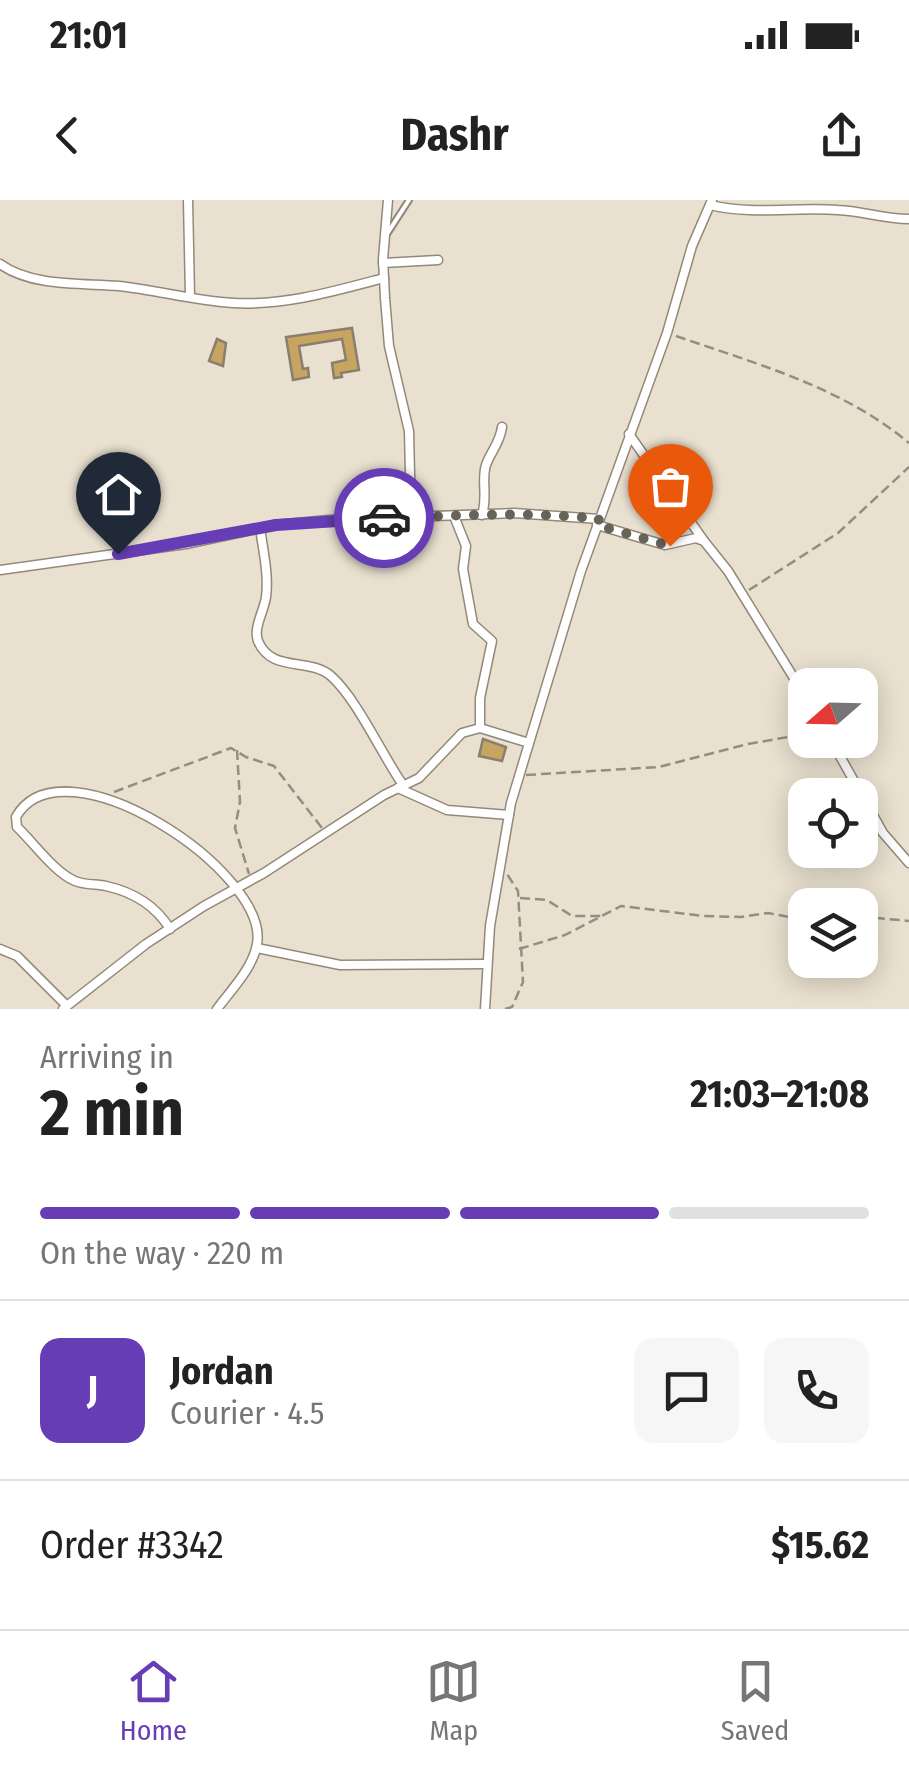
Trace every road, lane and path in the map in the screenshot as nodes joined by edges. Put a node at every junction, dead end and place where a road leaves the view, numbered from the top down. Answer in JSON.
{"nodes":[{"id":1,"x":188,"y":200,"type":"edge"},
{"id":2,"x":388,"y":200,"type":"edge"},
{"id":3,"x":409,"y":200,"type":"edge"},
{"id":4,"x":711,"y":203,"type":"edge"},
{"id":5,"x":909,"y":218,"type":"edge"},
{"id":6,"x":384,"y":238,"type":"junction"},
{"id":7,"x":438,"y":260,"type":"dead end"},
{"id":8,"x":383,"y":263,"type":"junction"},
{"id":9,"x":0,"y":264,"type":"edge"},
{"id":10,"x":384,"y":278,"type":"junction"},
{"id":11,"x":190,"y":296,"type":"junction"},
{"id":12,"x":667,"y":333,"type":"junction"},
{"id":13,"x":502,"y":427,"type":"dead end"},
{"id":14,"x":628,"y":434,"type":"junction"},
{"id":15,"x":909,"y":443,"type":"edge"},
{"id":16,"x":909,"y":467,"type":"edge"},
{"id":17,"x":482,"y":515,"type":"junction"},
{"id":18,"x":454,"y":516,"type":"junction"},
{"id":19,"x":410,"y":517,"type":"junction"},
{"id":20,"x":598,"y":522,"type":"junction"},
{"id":21,"x":260,"y":528,"type":"junction"},
{"id":22,"x":704,"y":541,"type":"junction"},
{"id":23,"x":0,"y":570,"type":"edge"},
{"id":24,"x":742,"y":595,"type":"junction"},
{"id":25,"x":788,"y":669,"type":"edge"},
{"id":26,"x":480,"y":728,"type":"junction"},
{"id":27,"x":788,"y":737,"type":"edge"},
{"id":28,"x":530,"y":743,"type":"junction"},
{"id":29,"x":237,"y":750,"type":"junction"},
{"id":30,"x":841,"y":758,"type":"edge"},
{"id":31,"x":520,"y":775,"type":"junction"},
{"id":32,"x":400,"y":786,"type":"junction"},
{"id":33,"x":103,"y":797,"type":"junction"},
{"id":34,"x":509,"y":815,"type":"junction"},
{"id":35,"x":326,"y":833,"type":"junction"},
{"id":36,"x":909,"y":863,"type":"edge"},
{"id":37,"x":500,"y":867,"type":"junction"},
{"id":38,"x":250,"y":880,"type":"junction"},
{"id":39,"x":238,"y":887,"type":"junction"},
{"id":40,"x":518,"y":898,"type":"junction"},
{"id":41,"x":603,"y":916,"type":"junction"},
{"id":42,"x":788,"y":917,"type":"edge"},
{"id":43,"x":878,"y":918,"type":"edge"},
{"id":44,"x":909,"y":921,"type":"edge"},
{"id":45,"x":170,"y":929,"type":"junction"},
{"id":46,"x":257,"y":948,"type":"junction"},
{"id":47,"x":0,"y":949,"type":"edge"},
{"id":48,"x":519,"y":949,"type":"junction"},
{"id":49,"x":486,"y":964,"type":"junction"},
{"id":50,"x":65,"y":1008,"type":"edge"},
{"id":51,"x":217,"y":1009,"type":"edge"},
{"id":52,"x":485,"y":1009,"type":"edge"},
{"id":53,"x":505,"y":1009,"type":"edge"}],
"edges":[{"from":1,"to":11,"type":"street"},
{"from":2,"to":6,"type":"street"},
{"from":3,"to":6,"type":"lane"},
{"from":4,"to":5,"type":"street"},
{"from":4,"to":12,"type":"street"},
{"from":6,"to":8,"type":"street"},
{"from":7,"to":8,"type":"street"},
{"from":8,"to":10,"type":"street"},
{"from":9,"to":11,"type":"street"},
{"from":10,"to":11,"type":"street"},
{"from":10,"to":19,"type":"street"},
{"from":12,"to":14,"type":"street"},
{"from":12,"to":15,"type":"path"},
{"from":13,"to":17,"type":"street"},
{"from":14,"to":20,"type":"street"},
{"from":14,"to":22,"type":"street"},
{"from":16,"to":24,"type":"path"},
{"from":17,"to":18,"type":"street"},
{"from":17,"to":20,"type":"street"},
{"from":18,"to":19,"type":"street"},
{"from":18,"to":26,"type":"street"},
{"from":19,"to":21,"type":"street"},
{"from":20,"to":22,"type":"street"},
{"from":20,"to":28,"type":"street"},
{"from":21,"to":23,"type":"street"},
{"from":21,"to":32,"type":"street"},
{"from":22,"to":24,"type":"street"},
{"from":24,"to":25,"type":"street"},
{"from":26,"to":28,"type":"street"},
{"from":26,"to":32,"type":"street"},
{"from":27,"to":31,"type":"path"},
{"from":28,"to":31,"type":"street"},
{"from":29,"to":33,"type":"path"},
{"from":29,"to":35,"type":"path"},
{"from":29,"to":38,"type":"path"},
{"from":30,"to":36,"type":"street"},
{"from":31,"to":34,"type":"street"},
{"from":32,"to":34,"type":"street"},
{"from":32,"to":35,"type":"street"},
{"from":33,"to":39,"type":"street"},
{"from":33,"to":45,"type":"street"},
{"from":34,"to":37,"type":"street"},
{"from":35,"to":38,"type":"street"},
{"from":37,"to":40,"type":"path"},
{"from":37,"to":49,"type":"street"},
{"from":38,"to":39,"type":"street"},
{"from":39,"to":45,"type":"street"},
{"from":39,"to":46,"type":"street"},
{"from":40,"to":41,"type":"path"},
{"from":40,"to":48,"type":"path"},
{"from":41,"to":42,"type":"path"},
{"from":41,"to":48,"type":"path"},
{"from":43,"to":44,"type":"path"},
{"from":45,"to":50,"type":"street"},
{"from":46,"to":49,"type":"street"},
{"from":46,"to":51,"type":"street"},
{"from":47,"to":50,"type":"street"},
{"from":48,"to":53,"type":"path"},
{"from":49,"to":52,"type":"street"}]}
